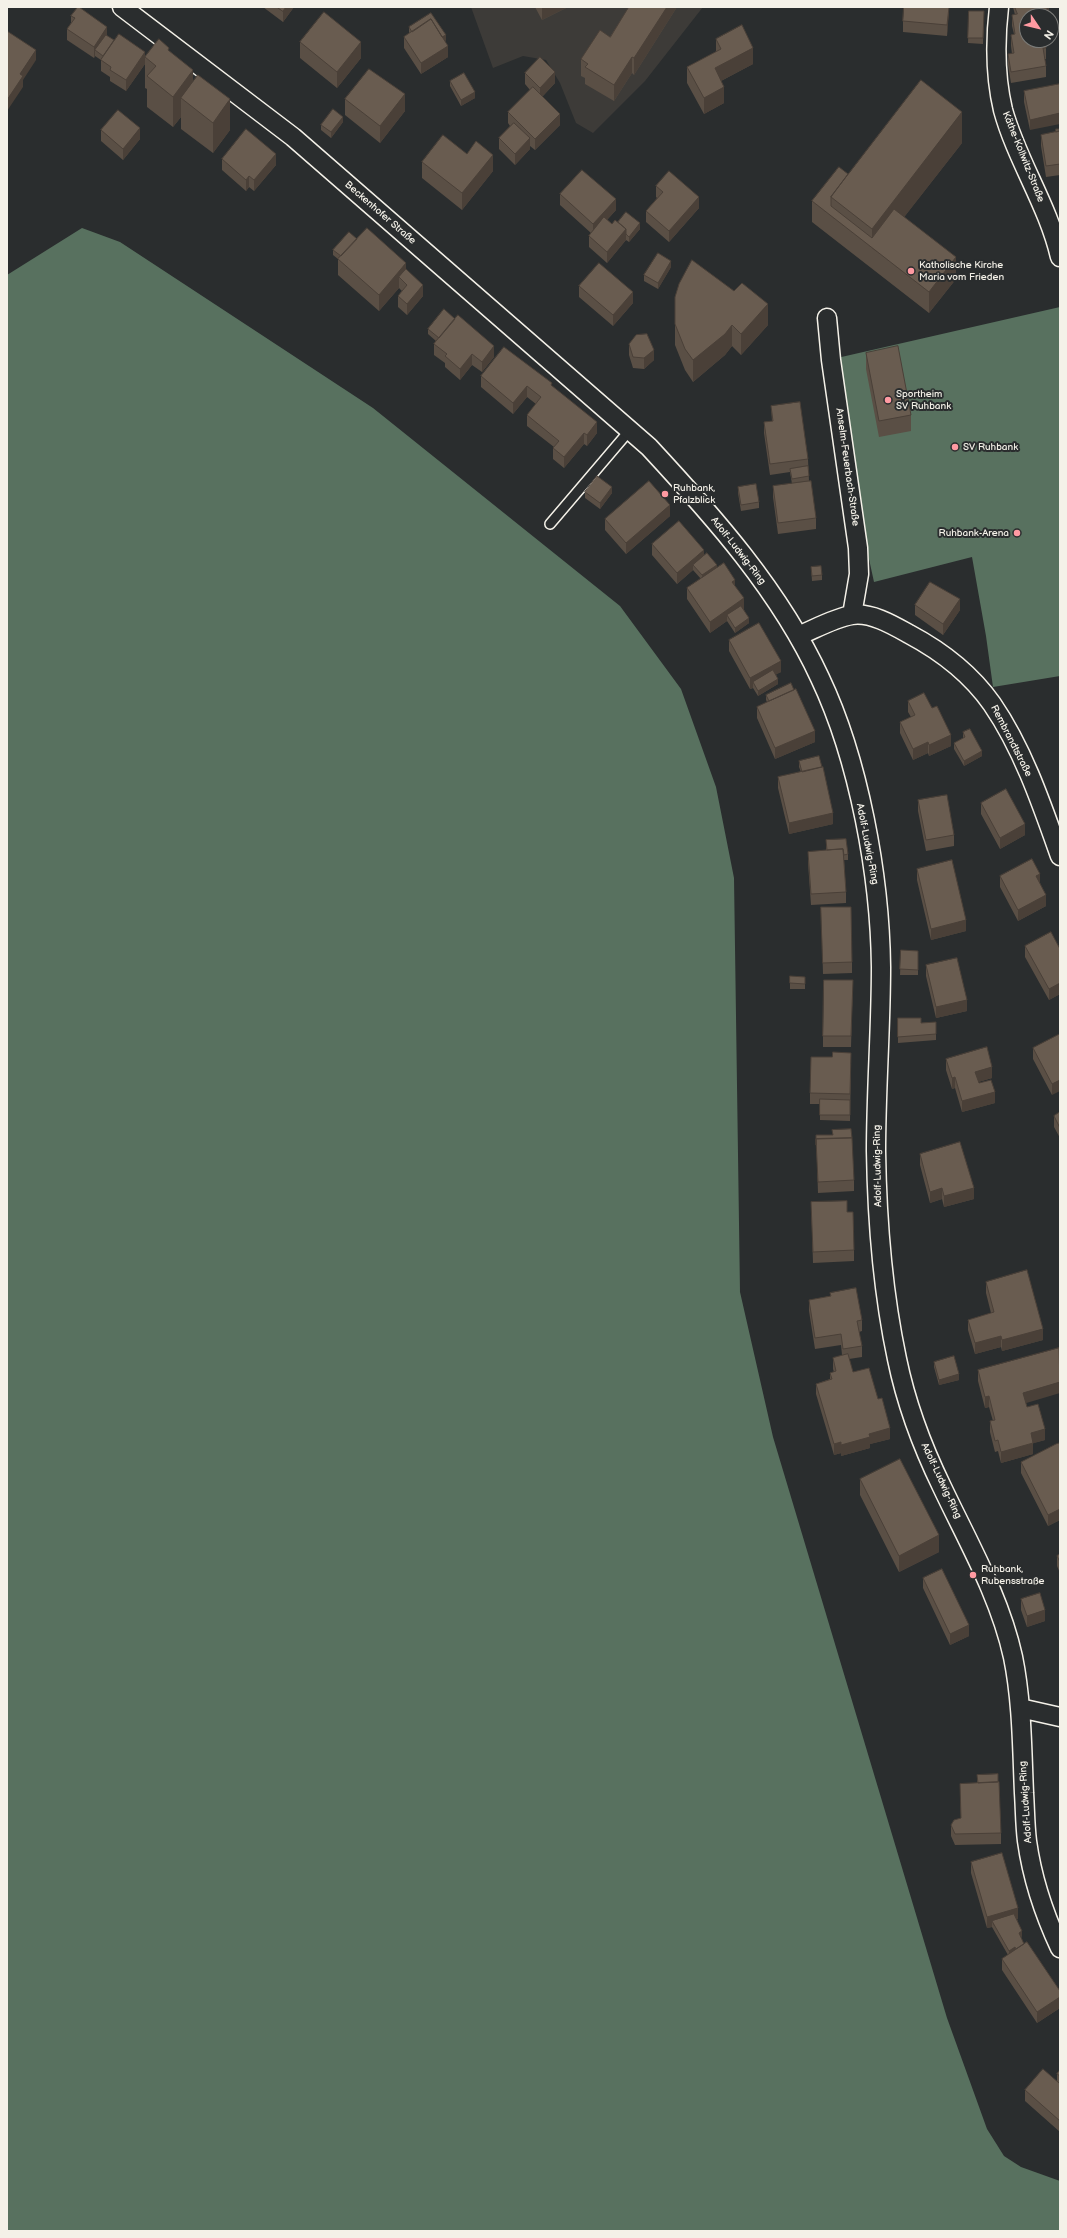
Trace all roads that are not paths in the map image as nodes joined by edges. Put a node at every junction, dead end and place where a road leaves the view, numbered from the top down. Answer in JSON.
{"nodes":[{"id":1,"x":122,"y":7,"type":"edge"},
{"id":2,"x":999,"y":7,"type":"edge"},
{"id":3,"x":1060,"y":257,"type":"edge"},
{"id":4,"x":827,"y":318,"type":"dead end"},
{"id":5,"x":630,"y":430,"type":"junction"},
{"id":6,"x":550,"y":524,"type":"dead end"},
{"id":7,"x":852,"y":615,"type":"junction"},
{"id":8,"x":798,"y":636,"type":"junction"},
{"id":9,"x":1060,"y":856,"type":"edge"},
{"id":10,"x":1020,"y":1708,"type":"junction"},
{"id":11,"x":1060,"y":1717,"type":"edge"},
{"id":12,"x":1060,"y":1948,"type":"edge"}],
"edges":[{"from":1,"to":5,"type":"street","name":"Beckenhofer Straße"},
{"from":2,"to":3,"type":"street","name":"Käthe-Kollwitz-Straße"},
{"from":4,"to":7,"type":"street","name":"Anselm-Feuerbach-Straße"},
{"from":5,"to":6,"type":"lane"},
{"from":5,"to":8,"type":"street","name":"Adolf-Ludwig-Ring"},
{"from":7,"to":8,"type":"street","name":"Rembrandtstraße"},
{"from":7,"to":9,"type":"street","name":"Rembrandtstraße"},
{"from":8,"to":10,"type":"street","name":"Adolf-Ludwig-Ring"},
{"from":10,"to":11,"type":"street"},
{"from":10,"to":12,"type":"street","name":"Adolf-Ludwig-Ring"}]}
